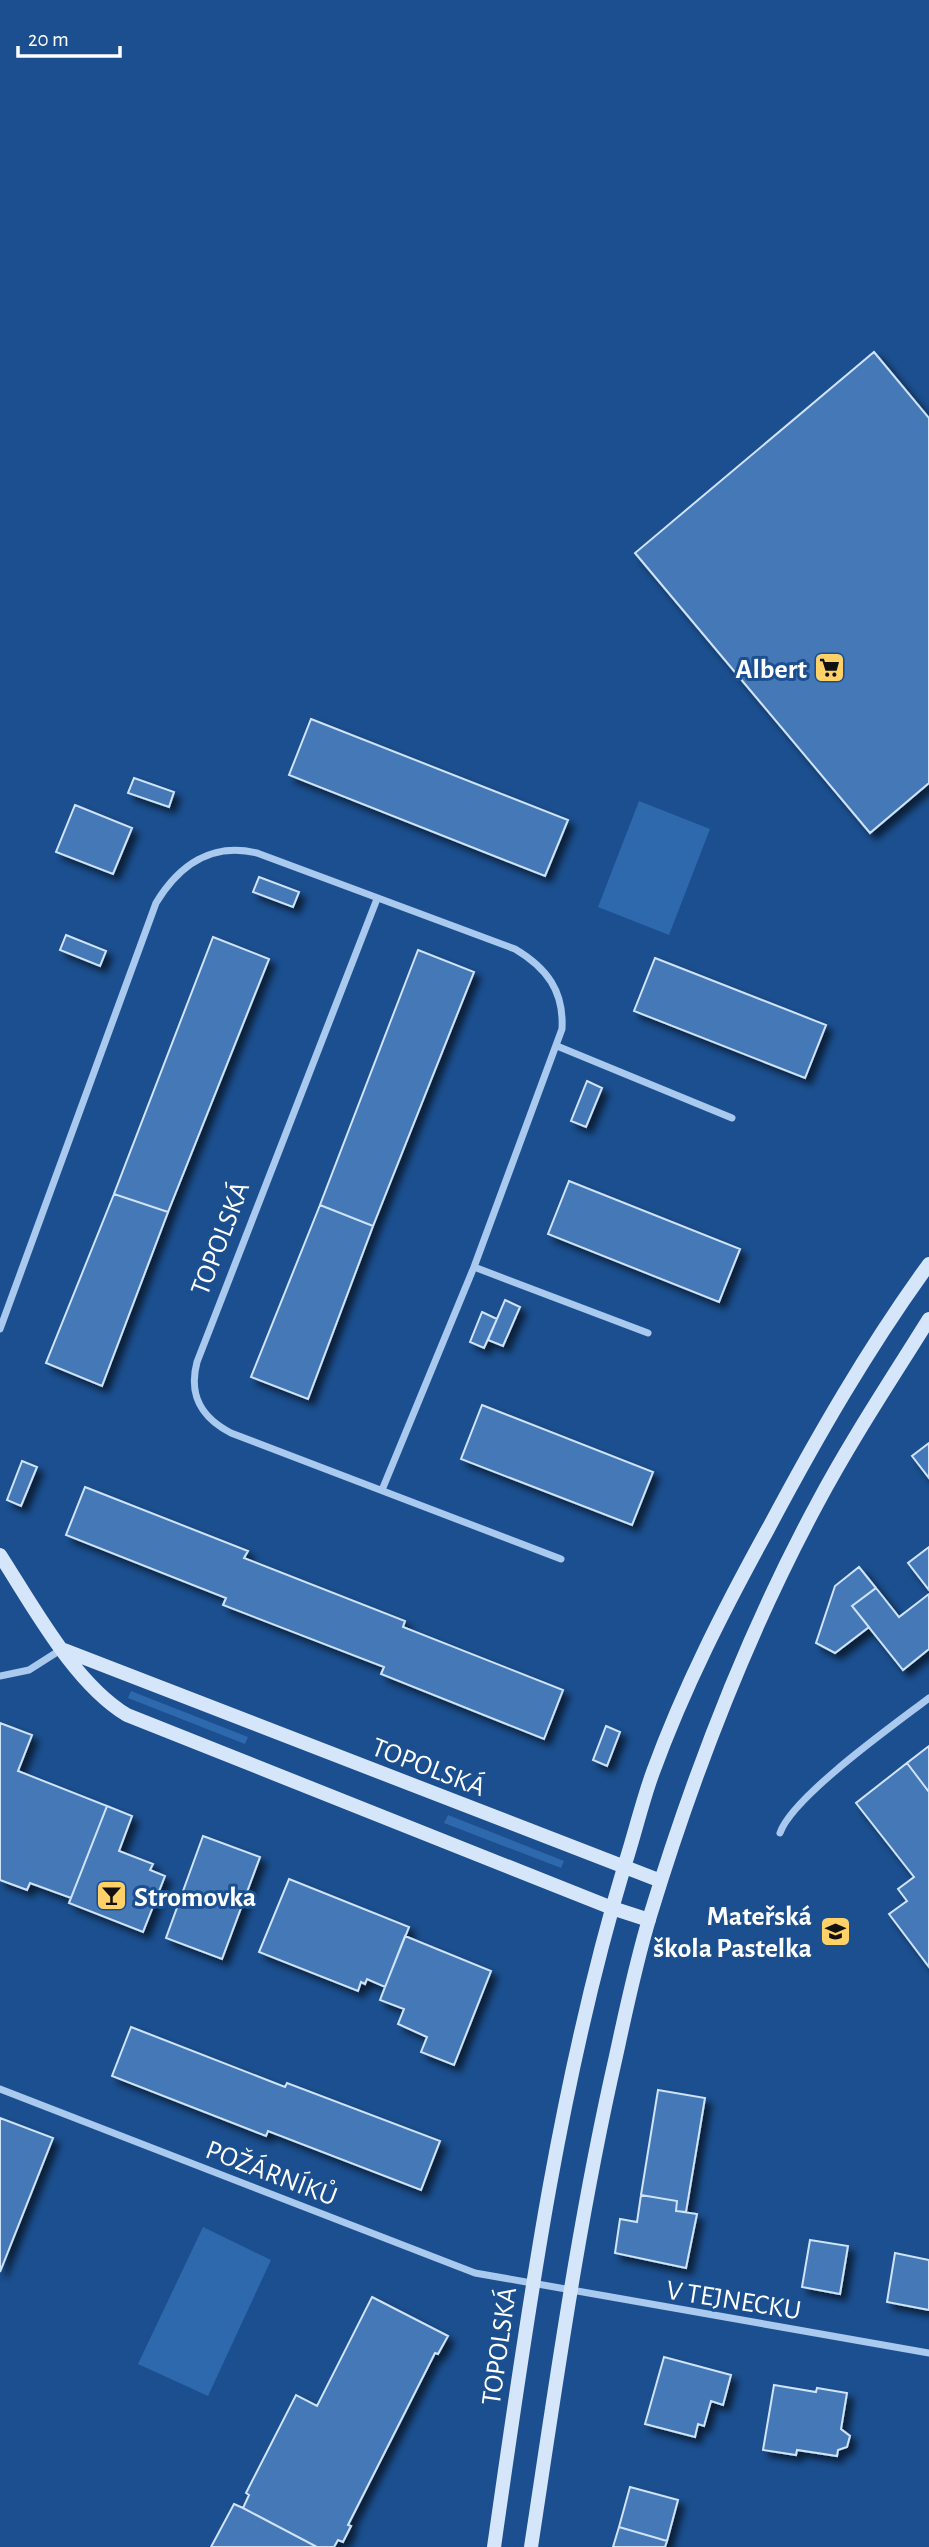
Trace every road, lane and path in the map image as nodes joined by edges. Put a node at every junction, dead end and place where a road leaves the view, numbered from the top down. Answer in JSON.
{"nodes":[{"id":1,"x":377,"y":899,"type":"junction"},
{"id":2,"x":557,"y":1046,"type":"junction"},
{"id":3,"x":732,"y":1118,"type":"dead end"},
{"id":4,"x":929,"y":1264,"type":"edge"},
{"id":5,"x":474,"y":1268,"type":"junction"},
{"id":6,"x":929,"y":1319,"type":"edge"},
{"id":7,"x":0,"y":1329,"type":"edge"},
{"id":8,"x":648,"y":1333,"type":"dead end"},
{"id":9,"x":382,"y":1490,"type":"junction"},
{"id":10,"x":0,"y":1555,"type":"edge"},
{"id":11,"x":561,"y":1559,"type":"dead end"},
{"id":12,"x":63,"y":1649,"type":"junction"},
{"id":13,"x":0,"y":1676,"type":"edge"},
{"id":14,"x":929,"y":1698,"type":"edge"},
{"id":15,"x":780,"y":1833,"type":"dead end"},
{"id":16,"x":624,"y":1869,"type":"junction"},
{"id":17,"x":661,"y":1881,"type":"junction"},
{"id":18,"x":612,"y":1908,"type":"junction"},
{"id":19,"x":649,"y":1920,"type":"junction"},
{"id":20,"x":0,"y":2089,"type":"edge"},
{"id":21,"x":532,"y":2284,"type":"junction"},
{"id":22,"x":570,"y":2291,"type":"junction"},
{"id":23,"x":929,"y":2353,"type":"edge"},
{"id":24,"x":494,"y":2547,"type":"edge"},
{"id":25,"x":531,"y":2547,"type":"edge"}],
"edges":[{"from":1,"to":2,"type":"street"},
{"from":1,"to":7,"type":"street"},
{"from":1,"to":9,"type":"street","name":"TOPOLSKÁ"},
{"from":2,"to":3,"type":"street"},
{"from":2,"to":5,"type":"street"},
{"from":4,"to":16,"type":"main road","name":"TOPOLSKÁ"},
{"from":5,"to":8,"type":"street"},
{"from":5,"to":9,"type":"street"},
{"from":6,"to":17,"type":"main road"},
{"from":9,"to":11,"type":"street","name":"TOPOLSKÁ"},
{"from":10,"to":12,"type":"main road"},
{"from":12,"to":13,"type":"street"},
{"from":12,"to":16,"type":"main road","name":"TOPOLSKÁ"},
{"from":12,"to":18,"type":"main road"},
{"from":14,"to":15,"type":"street"},
{"from":16,"to":17,"type":"main road","name":"TOPOLSKÁ"},
{"from":16,"to":18,"type":"main road","name":"TOPOLSKÁ"},
{"from":17,"to":19,"type":"main road"},
{"from":18,"to":19,"type":"main road"},
{"from":18,"to":21,"type":"main road","name":"TOPOLSKÁ"},
{"from":19,"to":22,"type":"main road"},
{"from":20,"to":21,"type":"street","name":"POŽÁRNÍKŮ"},
{"from":21,"to":22,"type":"street","name":"V TEJNECKU"},
{"from":21,"to":24,"type":"main road","name":"TOPOLSKÁ"},
{"from":22,"to":23,"type":"street","name":"V TEJNECKU"},
{"from":22,"to":25,"type":"main road"}]}
